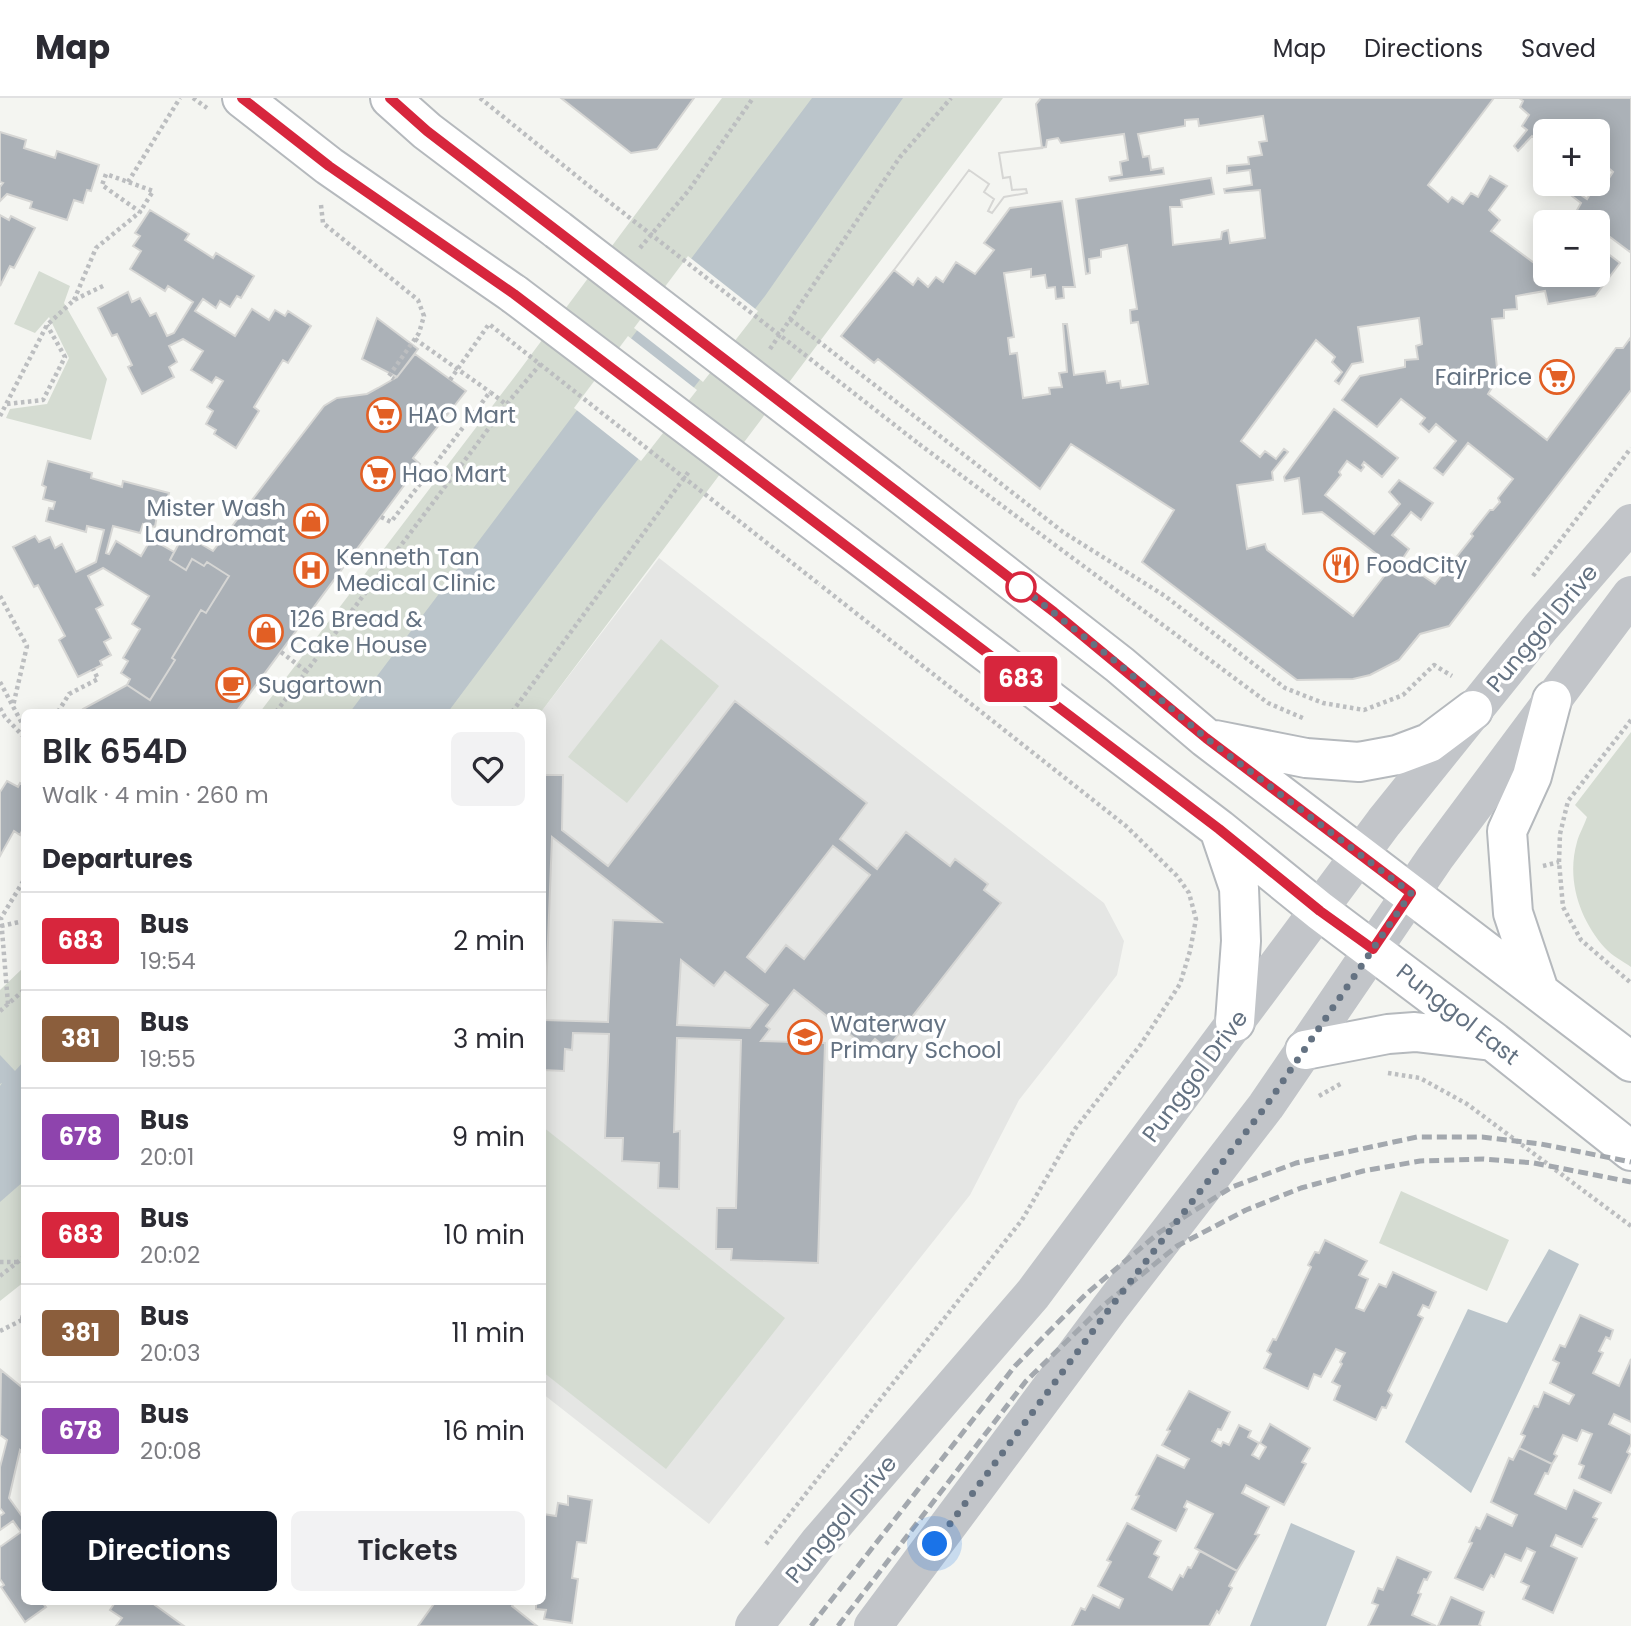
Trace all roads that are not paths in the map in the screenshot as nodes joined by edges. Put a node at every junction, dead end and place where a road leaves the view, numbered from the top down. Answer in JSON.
{"nodes":[{"id":1,"x":242,"y":98,"type":"edge"},
{"id":2,"x":390,"y":98,"type":"edge"},
{"id":3,"x":1631,"y":523,"type":"edge"},
{"id":4,"x":1631,"y":595,"type":"edge"},
{"id":5,"x":1552,"y":699,"type":"junction"},
{"id":6,"x":1474,"y":710,"type":"junction"},
{"id":7,"x":1206,"y":738,"type":"junction"},
{"id":8,"x":1219,"y":829,"type":"junction"},
{"id":9,"x":1360,"y":856,"type":"junction"},
{"id":10,"x":1411,"y":893,"type":"junction"},
{"id":11,"x":1320,"y":911,"type":"junction"},
{"id":12,"x":1373,"y":949,"type":"junction"},
{"id":13,"x":1539,"y":991,"type":"junction"},
{"id":14,"x":1235,"y":1022,"type":"junction"},
{"id":15,"x":1494,"y":1042,"type":"junction"},
{"id":16,"x":1305,"y":1050,"type":"junction"},
{"id":17,"x":1631,"y":1062,"type":"edge"},
{"id":18,"x":1631,"y":1152,"type":"edge"},
{"id":19,"x":754,"y":1626,"type":"edge"},
{"id":20,"x":873,"y":1626,"type":"edge"}],
"edges":[{"from":1,"to":8,"type":"main road","name":"Punggol East","bridge":true},
{"from":2,"to":7,"type":"main road","bridge":true},
{"from":3,"to":6,"type":"street","name":"Punggol Drive"},
{"from":4,"to":5,"type":"street","name":"Punggol Drive"},
{"from":5,"to":10,"type":"street","name":"Punggol Drive"},
{"from":5,"to":13,"type":"main road"},
{"from":6,"to":7,"type":"main road"},
{"from":6,"to":9,"type":"street","name":"Punggol Drive"},
{"from":7,"to":9,"type":"main road"},
{"from":8,"to":11,"type":"main road","name":"Punggol East"},
{"from":8,"to":14,"type":"main road"},
{"from":9,"to":10,"type":"main road"},
{"from":9,"to":11,"type":"street","name":"Punggol Drive"},
{"from":10,"to":12,"type":"street","name":"Punggol Drive"},
{"from":10,"to":13,"type":"main road"},
{"from":11,"to":12,"type":"main road","name":"Punggol East"},
{"from":11,"to":14,"type":"street","name":"Punggol Drive"},
{"from":12,"to":15,"type":"main road","name":"Punggol East"},
{"from":12,"to":16,"type":"street","name":"Punggol Drive"},
{"from":13,"to":17,"type":"main road"},
{"from":14,"to":19,"type":"street","name":"Punggol Drive"},
{"from":15,"to":16,"type":"main road"},
{"from":15,"to":18,"type":"main road","name":"Punggol East"},
{"from":16,"to":20,"type":"street","name":"Punggol Drive"}]}
